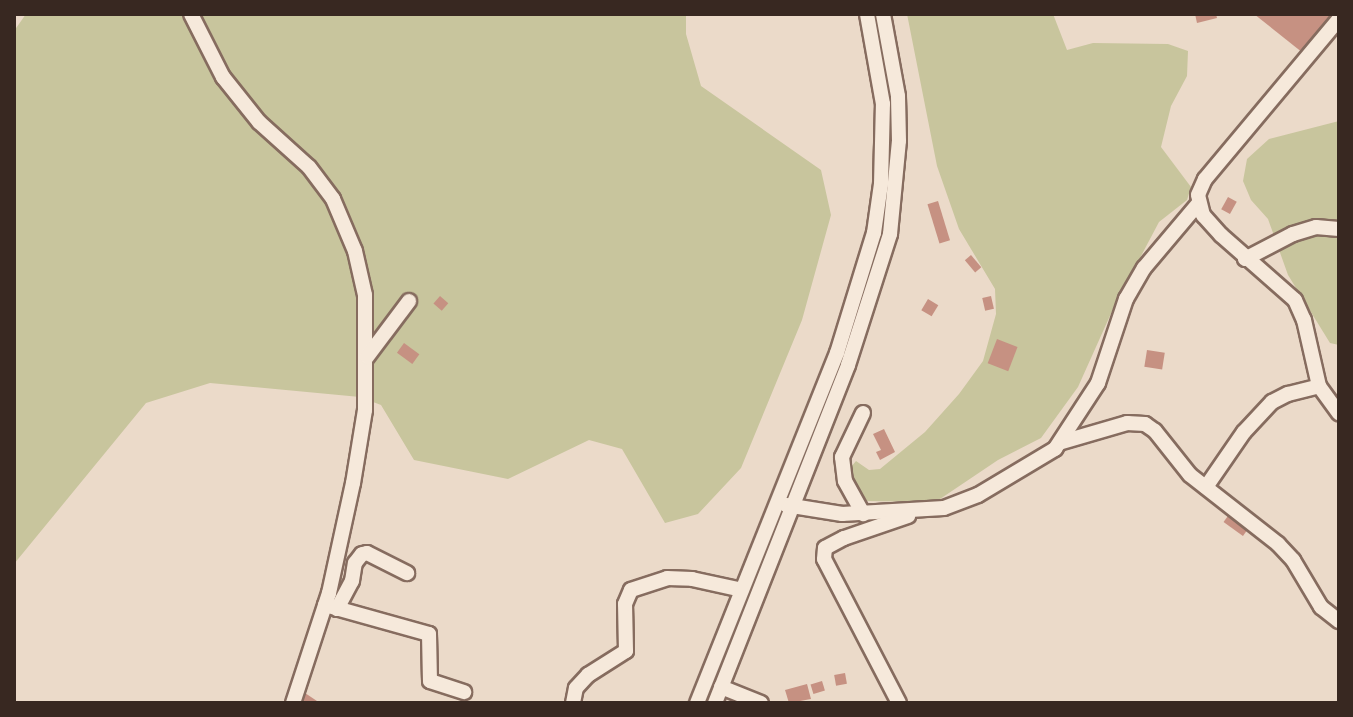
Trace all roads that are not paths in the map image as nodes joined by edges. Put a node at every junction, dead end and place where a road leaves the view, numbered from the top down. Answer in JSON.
{"nodes":[{"id":1,"x":191,"y":14,"type":"edge"},
{"id":2,"x":867,"y":14,"type":"edge"},
{"id":3,"x":883,"y":14,"type":"edge"},
{"id":4,"x":1339,"y":19,"type":"edge"},
{"id":5,"x":1199,"y":203,"type":"junction"},
{"id":6,"x":1339,"y":229,"type":"edge"},
{"id":7,"x":1245,"y":259,"type":"junction"},
{"id":8,"x":409,"y":301,"type":"dead end"},
{"id":9,"x":367,"y":357,"type":"junction"},
{"id":10,"x":1319,"y":386,"type":"junction"},
{"id":11,"x":863,"y":413,"type":"dead end"},
{"id":12,"x":1339,"y":414,"type":"edge"},
{"id":13,"x":1062,"y":442,"type":"junction"},
{"id":14,"x":1206,"y":487,"type":"junction"},
{"id":15,"x":785,"y":505,"type":"junction"},
{"id":16,"x":917,"y":509,"type":"junction"},
{"id":17,"x":863,"y":514,"type":"junction"},
{"id":18,"x":407,"y":573,"type":"dead end"},
{"id":19,"x":742,"y":590,"type":"junction"},
{"id":20,"x":331,"y":607,"type":"junction"},
{"id":21,"x":1339,"y":621,"type":"edge"},
{"id":22,"x":721,"y":687,"type":"junction"},
{"id":23,"x":464,"y":692,"type":"dead end"},
{"id":24,"x":293,"y":703,"type":"edge"},
{"id":25,"x":573,"y":703,"type":"edge"},
{"id":26,"x":697,"y":703,"type":"edge"},
{"id":27,"x":715,"y":703,"type":"edge"},
{"id":28,"x":761,"y":703,"type":"edge"},
{"id":29,"x":899,"y":703,"type":"edge"}],
"edges":[{"from":1,"to":9,"type":"street"},
{"from":2,"to":15,"type":"street"},
{"from":3,"to":15,"type":"street"},
{"from":4,"to":5,"type":"street"},
{"from":5,"to":7,"type":"street"},
{"from":5,"to":13,"type":"street"},
{"from":6,"to":7,"type":"street"},
{"from":7,"to":10,"type":"street"},
{"from":8,"to":9,"type":"street"},
{"from":9,"to":20,"type":"street"},
{"from":10,"to":12,"type":"street"},
{"from":10,"to":14,"type":"street"},
{"from":11,"to":17,"type":"street"},
{"from":13,"to":14,"type":"street"},
{"from":13,"to":16,"type":"street"},
{"from":14,"to":21,"type":"street"},
{"from":15,"to":17,"type":"street"},
{"from":15,"to":19,"type":"street"},
{"from":15,"to":22,"type":"street"},
{"from":16,"to":17,"type":"street"},
{"from":16,"to":29,"type":"street"},
{"from":18,"to":20,"type":"street"},
{"from":19,"to":25,"type":"street"},
{"from":19,"to":26,"type":"street"},
{"from":20,"to":23,"type":"street"},
{"from":20,"to":24,"type":"street"},
{"from":22,"to":27,"type":"street"},
{"from":22,"to":28,"type":"street"}]}
